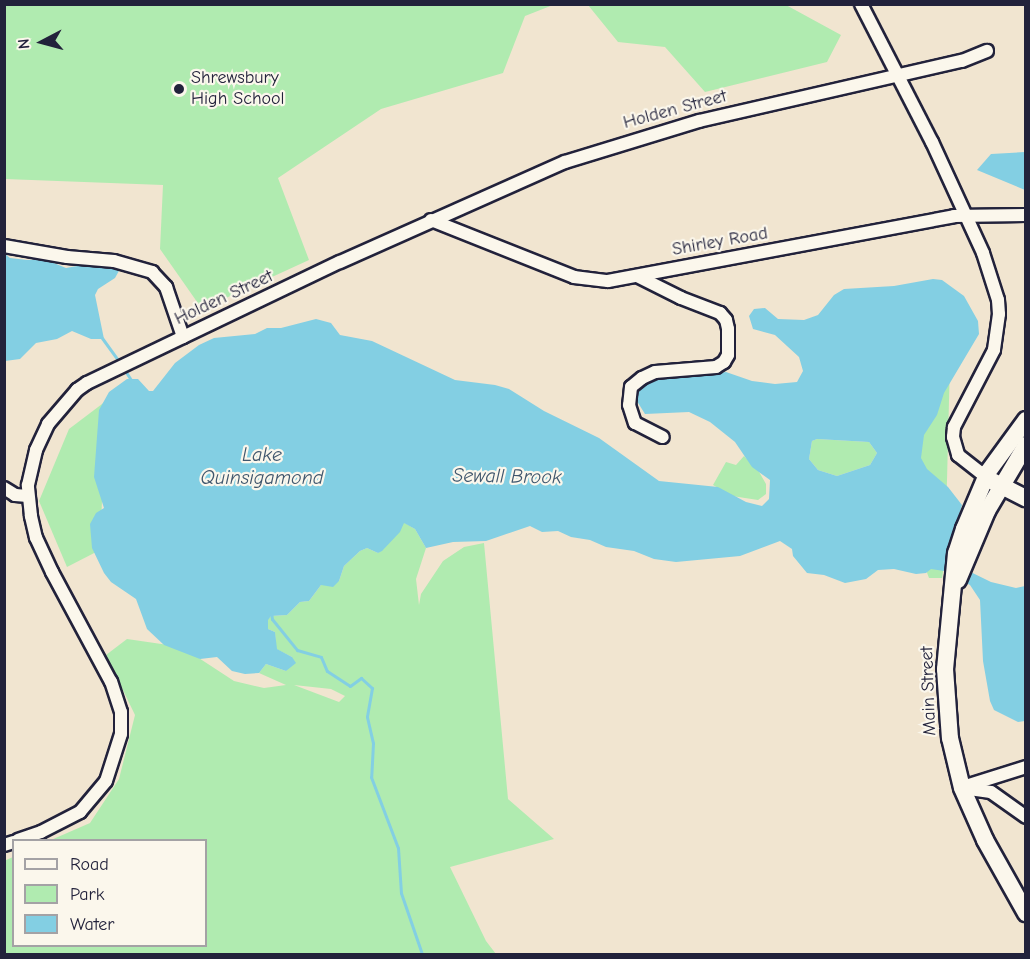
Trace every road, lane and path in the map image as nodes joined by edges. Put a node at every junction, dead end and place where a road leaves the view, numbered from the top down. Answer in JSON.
{"nodes":[{"id":1,"x":861,"y":4,"type":"edge"},
{"id":2,"x":987,"y":51,"type":"dead end"},
{"id":3,"x":897,"y":76,"type":"junction"},
{"id":4,"x":1026,"y":215,"type":"edge"},
{"id":5,"x":966,"y":216,"type":"junction"},
{"id":6,"x":431,"y":220,"type":"junction"},
{"id":7,"x":4,"y":246,"type":"edge"},
{"id":8,"x":637,"y":276,"type":"junction"},
{"id":9,"x":183,"y":337,"type":"junction"},
{"id":10,"x":1026,"y":420,"type":"edge"},
{"id":11,"x":663,"y":437,"type":"dead end"},
{"id":12,"x":1026,"y":445,"type":"edge"},
{"id":13,"x":993,"y":482,"type":"junction"},
{"id":14,"x":4,"y":488,"type":"edge"},
{"id":15,"x":28,"y":496,"type":"junction"},
{"id":16,"x":1026,"y":498,"type":"edge"},
{"id":17,"x":1026,"y":767,"type":"edge"},
{"id":18,"x":962,"y":788,"type":"junction"},
{"id":19,"x":1026,"y":817,"type":"edge"},
{"id":20,"x":21,"y":839,"type":"edge"},
{"id":21,"x":1026,"y":913,"type":"edge"}],
"edges":[{"from":1,"to":3,"type":"street"},
{"from":2,"to":3,"type":"street","name":"Holden Street"},
{"from":3,"to":5,"type":"street"},
{"from":3,"to":6,"type":"street","name":"Holden Street"},
{"from":4,"to":5,"type":"street","name":"Shirley Road"},
{"from":5,"to":8,"type":"street","name":"Shirley Road"},
{"from":5,"to":13,"type":"street"},
{"from":6,"to":8,"type":"street","name":"Shirley Road"},
{"from":6,"to":9,"type":"street","name":"Holden Street"},
{"from":7,"to":9,"type":"street"},
{"from":8,"to":11,"type":"street"},
{"from":9,"to":15,"type":"street","name":"Holden Street"},
{"from":10,"to":13,"type":"main road","name":"Main Street"},
{"from":12,"to":13,"type":"main road","name":"Main Street"},
{"from":13,"to":16,"type":"main road"},
{"from":13,"to":18,"type":"main road","name":"Main Street"},
{"from":14,"to":15,"type":"street"},
{"from":15,"to":20,"type":"street","name":"Holden Street"},
{"from":17,"to":18,"type":"street"},
{"from":18,"to":19,"type":"street"},
{"from":18,"to":21,"type":"main road","name":"Main Street"}]}
